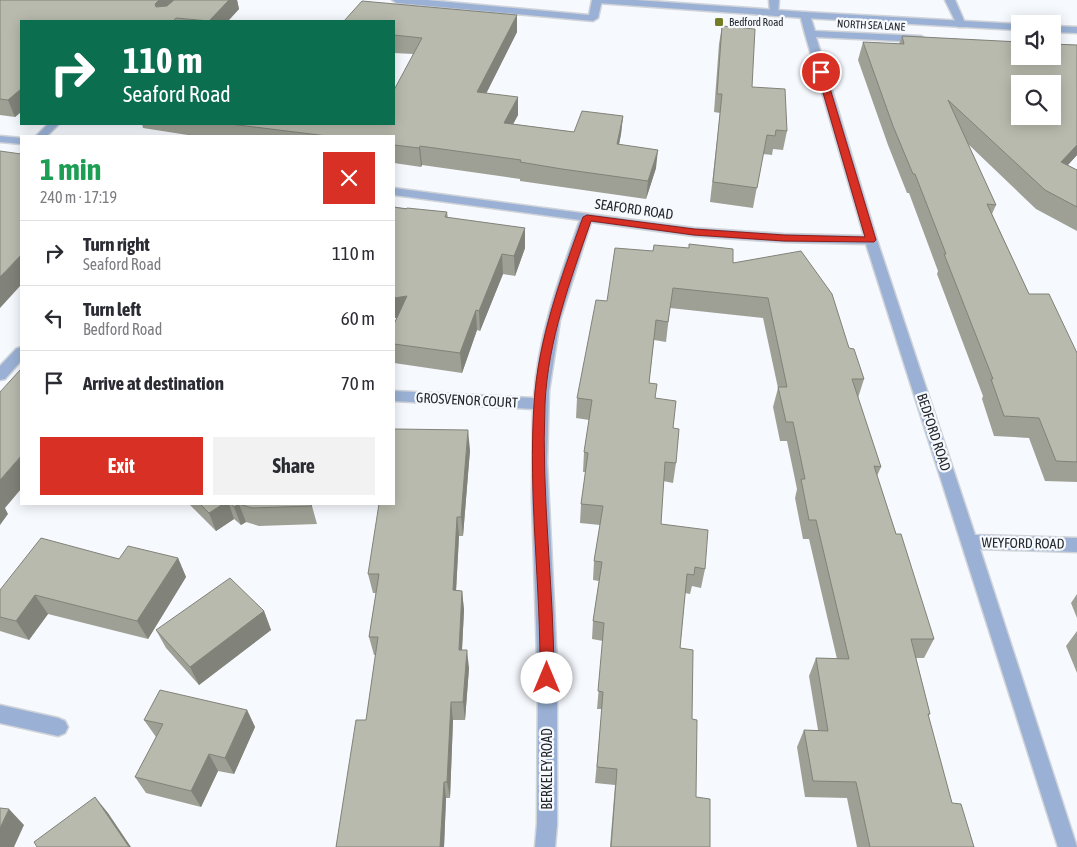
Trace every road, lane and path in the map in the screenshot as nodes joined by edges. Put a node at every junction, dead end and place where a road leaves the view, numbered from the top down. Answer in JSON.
{"nodes":[{"id":1,"x":397,"y":0,"type":"edge"},
{"id":2,"x":598,"y":0,"type":"edge"},
{"id":3,"x":774,"y":0,"type":"edge"},
{"id":4,"x":950,"y":0,"type":"edge"},
{"id":5,"x":658,"y":2,"type":"edge"},
{"id":6,"x":775,"y":13,"type":"junction"},
{"id":7,"x":805,"y":15,"type":"junction"},
{"id":8,"x":961,"y":25,"type":"junction"},
{"id":9,"x":1011,"y":27,"type":"edge"},
{"id":10,"x":1061,"y":29,"type":"edge"},
{"id":11,"x":1077,"y":30,"type":"edge"},
{"id":12,"x":810,"y":34,"type":"junction"},
{"id":13,"x":934,"y":40,"type":"edge"},
{"id":14,"x":53,"y":125,"type":"edge"},
{"id":15,"x":42,"y":135,"type":"edge"},
{"id":16,"x":0,"y":139,"type":"edge"},
{"id":17,"x":20,"y":141,"type":"edge"},
{"id":18,"x":395,"y":190,"type":"edge"},
{"id":19,"x":587,"y":217,"type":"junction"},
{"id":20,"x":871,"y":240,"type":"junction"},
{"id":21,"x":20,"y":353,"type":"edge"},
{"id":22,"x":1,"y":374,"type":"edge"},
{"id":23,"x":395,"y":396,"type":"edge"},
{"id":24,"x":540,"y":404,"type":"junction"},
{"id":25,"x":970,"y":542,"type":"junction"},
{"id":26,"x":1077,"y":545,"type":"edge"},
{"id":27,"x":0,"y":714,"type":"edge"},
{"id":28,"x":58,"y":727,"type":"dead end"},
{"id":29,"x":545,"y":847,"type":"edge"},
{"id":30,"x":1068,"y":847,"type":"edge"}],
"edges":[{"from":1,"to":2,"type":"street","name":"NORTH SEA LANE"},
{"from":2,"to":5,"type":"street","name":"NORTH SEA LANE"},
{"from":3,"to":6,"type":"street"},
{"from":4,"to":8,"type":"street"},
{"from":5,"to":6,"type":"street","name":"NORTH SEA LANE"},
{"from":6,"to":7,"type":"street","name":"NORTH SEA LANE"},
{"from":7,"to":8,"type":"street","name":"NORTH SEA LANE"},
{"from":7,"to":12,"type":"street","name":"BEDFORD ROAD"},
{"from":8,"to":9,"type":"street","name":"NORTH SEA LANE"},
{"from":10,"to":11,"type":"street"},
{"from":12,"to":13,"type":"street","name":"NORTH SEA LANE"},
{"from":12,"to":20,"type":"street","name":"BEDFORD ROAD"},
{"from":14,"to":15,"type":"street"},
{"from":16,"to":17,"type":"street"},
{"from":18,"to":19,"type":"street","name":"SEAFORD ROAD"},
{"from":19,"to":20,"type":"street","name":"SEAFORD ROAD"},
{"from":19,"to":24,"type":"street","name":"BERKELEY ROAD"},
{"from":20,"to":25,"type":"street","name":"BEDFORD ROAD"},
{"from":21,"to":22,"type":"street"},
{"from":23,"to":24,"type":"street","name":"GROSVENOR COURT"},
{"from":24,"to":29,"type":"street","name":"BERKELEY ROAD"},
{"from":25,"to":26,"type":"street","name":"WEYFORD ROAD"},
{"from":25,"to":30,"type":"street","name":"BEDFORD ROAD"},
{"from":27,"to":28,"type":"street"}]}
